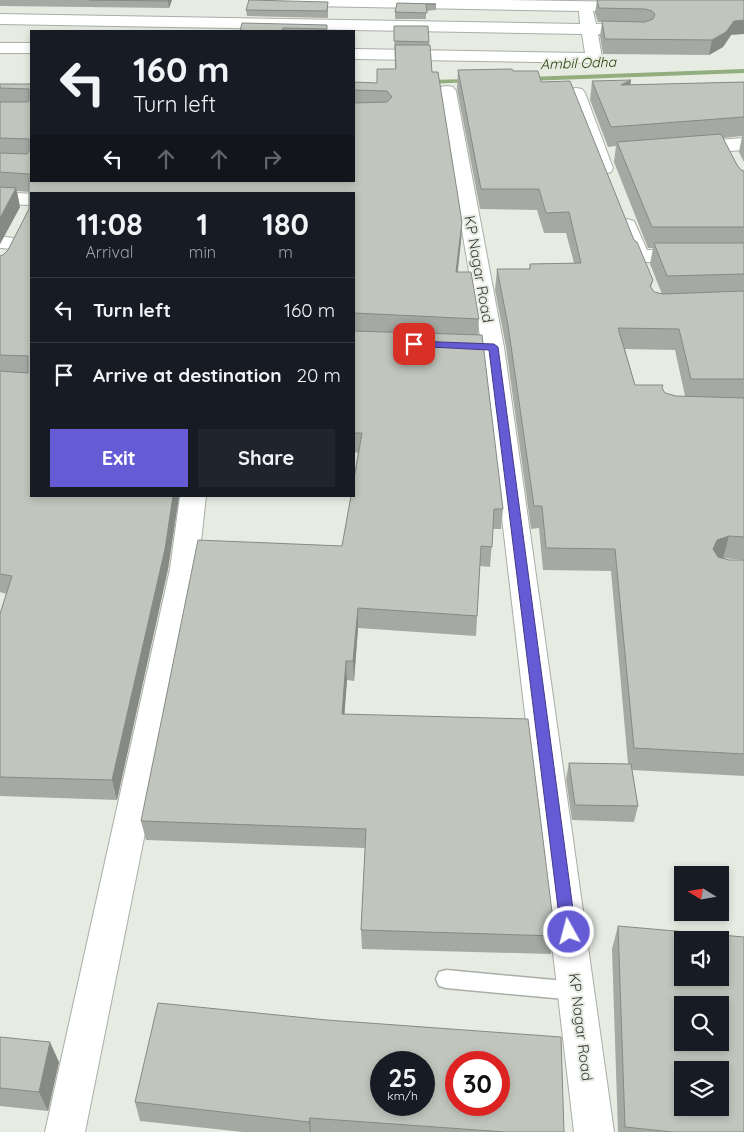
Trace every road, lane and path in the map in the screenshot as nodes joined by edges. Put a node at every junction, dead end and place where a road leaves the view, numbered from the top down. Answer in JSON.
{"nodes":[{"id":1,"x":257,"y":0,"type":"edge"},
{"id":2,"x":584,"y":3,"type":"edge"},
{"id":3,"x":635,"y":7,"type":"edge"},
{"id":4,"x":0,"y":19,"type":"edge"},
{"id":5,"x":179,"y":20,"type":"edge"},
{"id":6,"x":589,"y":29,"type":"junction"},
{"id":7,"x":643,"y":30,"type":"edge"},
{"id":8,"x":0,"y":48,"type":"edge"},
{"id":9,"x":30,"y":48,"type":"edge"},
{"id":10,"x":355,"y":54,"type":"edge"},
{"id":11,"x":447,"y":91,"type":"dead end"},
{"id":12,"x":576,"y":93,"type":"edge"},
{"id":13,"x":744,"y":144,"type":"edge"},
{"id":14,"x":676,"y":149,"type":"edge"},
{"id":15,"x":618,"y":154,"type":"edge"},
{"id":16,"x":599,"y":155,"type":"junction"},
{"id":17,"x":610,"y":183,"type":"edge"},
{"id":18,"x":0,"y":198,"type":"edge"},
{"id":19,"x":621,"y":210,"type":"edge"},
{"id":20,"x":23,"y":220,"type":"edge"},
{"id":21,"x":744,"y":256,"type":"edge"},
{"id":22,"x":193,"y":497,"type":"edge"},
{"id":23,"x":446,"y":979,"type":"dead end"},
{"id":24,"x":576,"y":991,"type":"junction"},
{"id":25,"x":65,"y":1132,"type":"edge"},
{"id":26,"x":594,"y":1132,"type":"edge"}],
"edges":[{"from":1,"to":2,"type":"street"},
{"from":2,"to":3,"type":"street"},
{"from":2,"to":6,"type":"street"},
{"from":4,"to":5,"type":"street"},
{"from":5,"to":6,"type":"street"},
{"from":6,"to":7,"type":"street"},
{"from":6,"to":10,"type":"street"},
{"from":8,"to":9,"type":"street"},
{"from":11,"to":24,"type":"street","name":"KP Nagar Road"},
{"from":12,"to":16,"type":"street"},
{"from":13,"to":14,"type":"street"},
{"from":15,"to":16,"type":"street"},
{"from":16,"to":17,"type":"street"},
{"from":18,"to":20,"type":"street"},
{"from":19,"to":21,"type":"street"},
{"from":22,"to":25,"type":"street"},
{"from":23,"to":24,"type":"lane"},
{"from":24,"to":26,"type":"street","name":"KP Nagar Road"}]}
